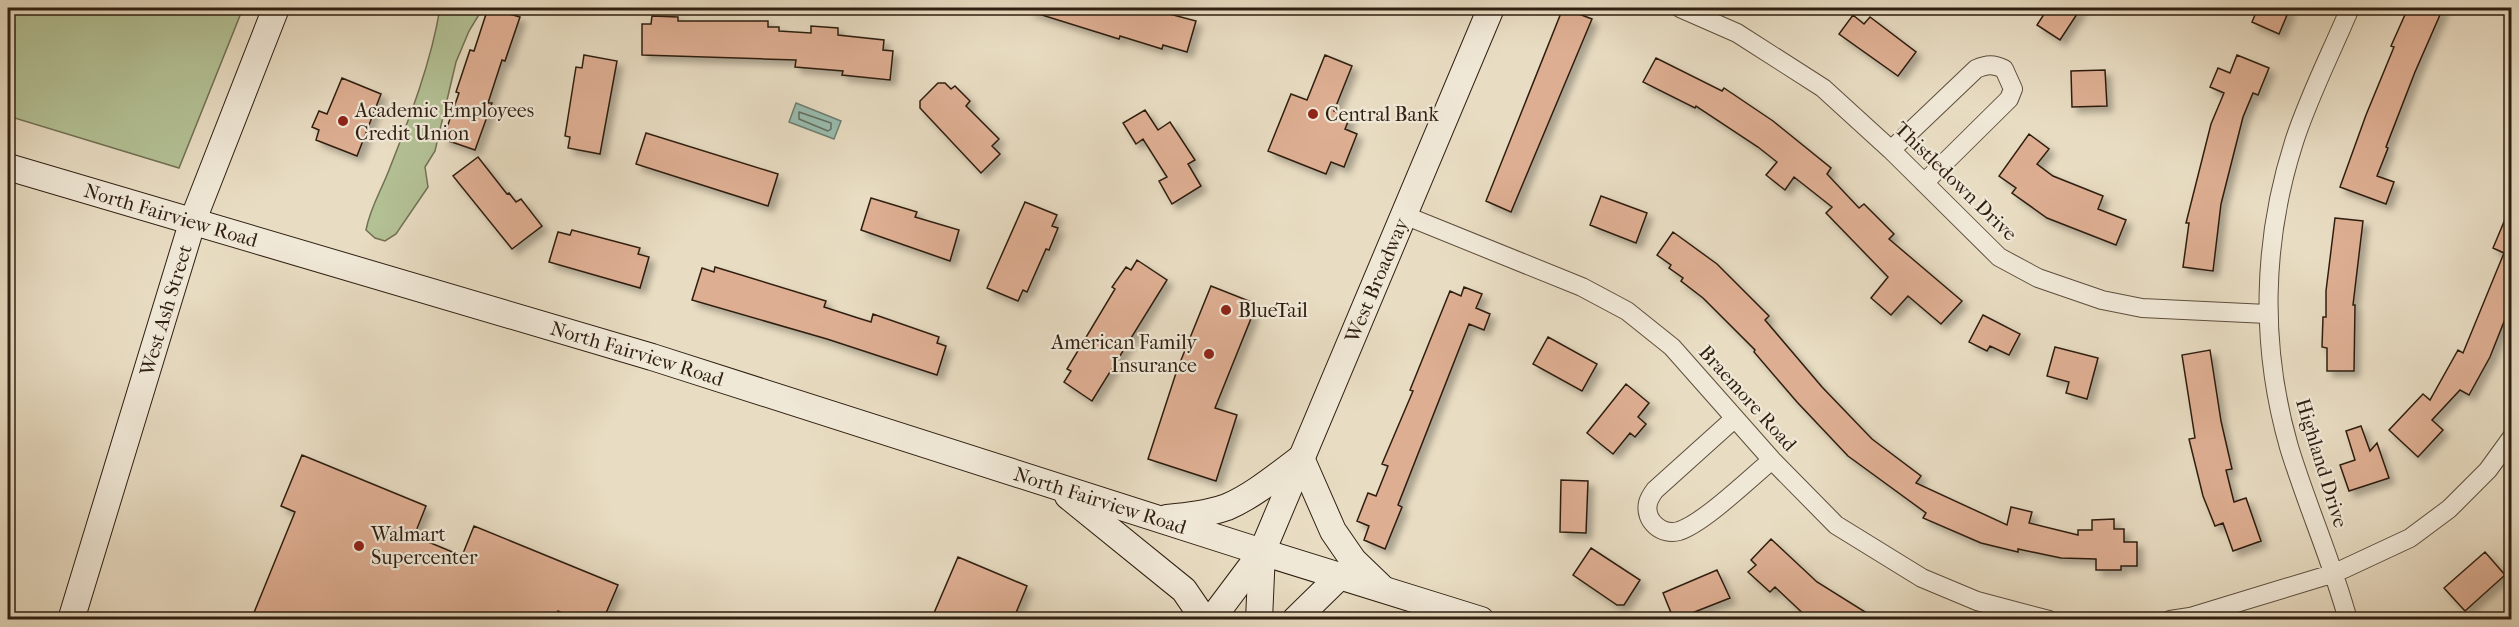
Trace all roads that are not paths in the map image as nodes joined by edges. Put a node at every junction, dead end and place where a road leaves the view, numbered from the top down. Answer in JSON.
{"nodes":[{"id":1,"x":276,"y":8,"type":"edge"},
{"id":2,"x":1491,"y":8,"type":"edge"},
{"id":3,"x":1680,"y":8,"type":"edge"},
{"id":4,"x":2350,"y":8,"type":"edge"},
{"id":5,"x":1891,"y":150,"type":"junction"},
{"id":6,"x":8,"y":167,"type":"edge"},
{"id":7,"x":1924,"y":183,"type":"junction"},
{"id":8,"x":1404,"y":215,"type":"junction"},
{"id":9,"x":193,"y":220,"type":"junction"},
{"id":10,"x":2267,"y":314,"type":"junction"},
{"id":11,"x":1735,"y":418,"type":"junction"},
{"id":12,"x":2511,"y":437,"type":"edge"},
{"id":13,"x":1301,"y":458,"type":"junction"},
{"id":14,"x":1772,"y":460,"type":"junction"},
{"id":15,"x":1056,"y":486,"type":"junction"},
{"id":16,"x":1158,"y":519,"type":"junction"},
{"id":17,"x":1262,"y":552,"type":"junction"},
{"id":18,"x":2335,"y":573,"type":"junction"},
{"id":19,"x":1340,"y":576,"type":"junction"},
{"id":20,"x":1384,"y":590,"type":"junction"},
{"id":21,"x":71,"y":620,"type":"edge"},
{"id":22,"x":1202,"y":620,"type":"edge"},
{"id":23,"x":1211,"y":620,"type":"edge"},
{"id":24,"x":1259,"y":620,"type":"edge"},
{"id":25,"x":1295,"y":620,"type":"edge"},
{"id":26,"x":1481,"y":620,"type":"edge"},
{"id":27,"x":2049,"y":620,"type":"edge"},
{"id":28,"x":2170,"y":620,"type":"edge"},
{"id":29,"x":2349,"y":620,"type":"edge"}],
"edges":[{"from":1,"to":9,"type":"street","name":"West Ash Street"},
{"from":2,"to":8,"type":"street","name":"West Broadway"},
{"from":3,"to":5,"type":"street","name":"Thistledown Drive"},
{"from":4,"to":10,"type":"street","name":"Highland Drive"},
{"from":5,"to":7,"type":"street","name":"Thistledown Drive"},
{"from":5,"to":7,"type":"street"},
{"from":6,"to":9,"type":"street","name":"North Fairview Road"},
{"from":7,"to":10,"type":"street","name":"Thistledown Drive"},
{"from":8,"to":11,"type":"street","name":"Braemore Road"},
{"from":8,"to":13,"type":"street","name":"West Broadway"},
{"from":9,"to":15,"type":"street","name":"North Fairview Road"},
{"from":9,"to":21,"type":"street","name":"West Ash Street"},
{"from":10,"to":18,"type":"street","name":"Highland Drive"},
{"from":11,"to":14,"type":"street","name":"Braemore Road"},
{"from":11,"to":14,"type":"street"},
{"from":12,"to":18,"type":"street"},
{"from":13,"to":16,"type":"street"},
{"from":13,"to":17,"type":"street","name":"West Broadway"},
{"from":13,"to":20,"type":"street"},
{"from":14,"to":27,"type":"street","name":"Braemore Road"},
{"from":15,"to":16,"type":"street","name":"North Fairview Road"},
{"from":15,"to":22,"type":"street"},
{"from":16,"to":17,"type":"street","name":"North Fairview Road"},
{"from":17,"to":19,"type":"street","name":"North Fairview Road"},
{"from":17,"to":23,"type":"street","name":"West Broadway"},
{"from":17,"to":24,"type":"street","name":"West Broadway"},
{"from":18,"to":28,"type":"street"},
{"from":18,"to":29,"type":"street","name":"Highland Drive"},
{"from":19,"to":20,"type":"street","name":"North Fairview Road"},
{"from":19,"to":25,"type":"street"},
{"from":20,"to":26,"type":"street","name":"North Fairview Road"}]}
